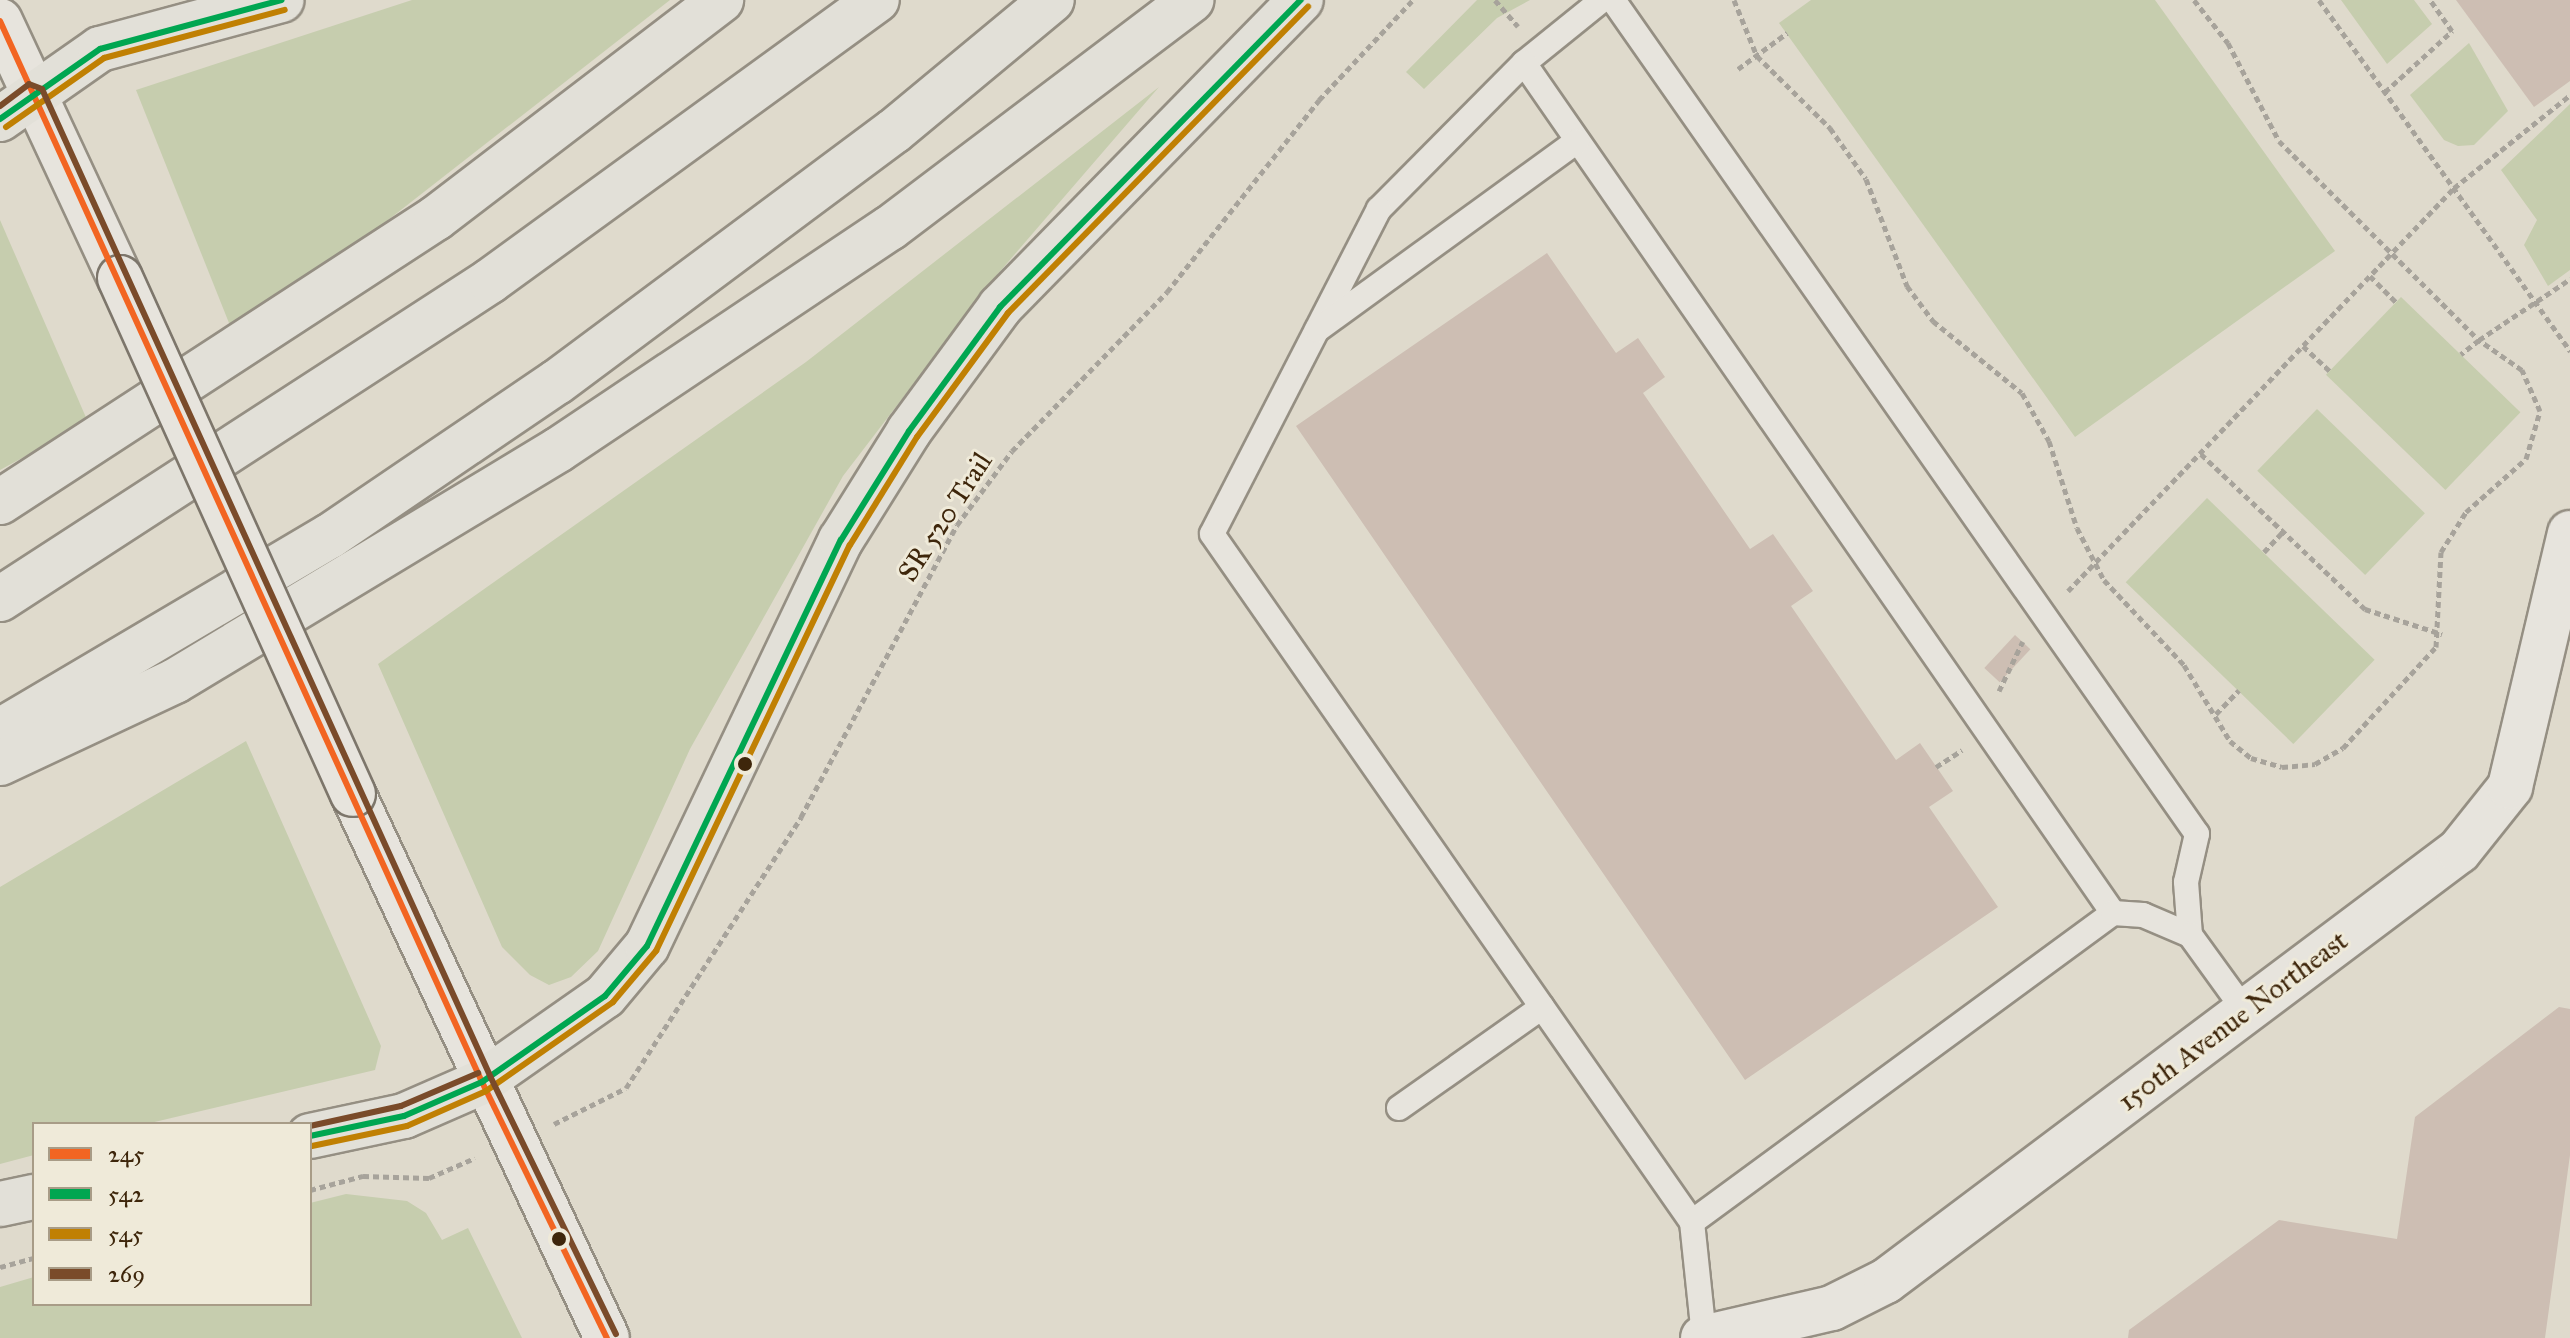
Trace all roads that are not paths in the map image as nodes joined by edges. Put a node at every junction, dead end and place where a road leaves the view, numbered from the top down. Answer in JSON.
{"nodes":[{"id":1,"x":282,"y":0,"type":"edge"},
{"id":2,"x":721,"y":0,"type":"edge"},
{"id":3,"x":877,"y":0,"type":"edge"},
{"id":4,"x":1052,"y":0,"type":"edge"},
{"id":5,"x":1191,"y":0,"type":"edge"},
{"id":6,"x":1301,"y":0,"type":"edge"},
{"id":7,"x":1602,"y":0,"type":"edge"},
{"id":8,"x":1613,"y":0,"type":"edge"},
{"id":9,"x":0,"y":21,"type":"edge"},
{"id":10,"x":1524,"y":63,"type":"junction"},
{"id":11,"x":16,"y":106,"type":"edge"},
{"id":12,"x":1577,"y":141,"type":"junction"},
{"id":13,"x":1312,"y":333,"type":"junction"},
{"id":14,"x":0,"y":502,"type":"edge"},
{"id":15,"x":2570,"y":533,"type":"edge"},
{"id":16,"x":0,"y":599,"type":"edge"},
{"id":17,"x":0,"y":731,"type":"edge"},
{"id":18,"x":0,"y":763,"type":"edge"},
{"id":19,"x":2113,"y":913,"type":"junction"},
{"id":20,"x":2190,"y":935,"type":"junction"},
{"id":21,"x":1542,"y":1007,"type":"junction"},
{"id":22,"x":2245,"y":1011,"type":"junction"},
{"id":23,"x":482,"y":1082,"type":"junction"},
{"id":24,"x":1399,"y":1108,"type":"dead end"},
{"id":25,"x":312,"y":1136,"type":"edge"},
{"id":26,"x":32,"y":1197,"type":"edge"},
{"id":27,"x":0,"y":1204,"type":"edge"},
{"id":28,"x":1692,"y":1222,"type":"junction"},
{"id":29,"x":607,"y":1338,"type":"edge"},
{"id":30,"x":1704,"y":1338,"type":"edge"}],
"edges":[{"from":1,"to":11,"type":"highway"},
{"from":2,"to":14,"type":"highway"},
{"from":3,"to":16,"type":"highway"},
{"from":4,"to":17,"type":"highway"},
{"from":5,"to":18,"type":"highway"},
{"from":6,"to":23,"type":"highway"},
{"from":7,"to":10,"type":"lane"},
{"from":8,"to":20,"type":"lane"},
{"from":9,"to":11,"type":"main road"},
{"from":10,"to":12,"type":"lane"},
{"from":10,"to":13,"type":"lane"},
{"from":11,"to":23,"type":"main road","bridge":true},
{"from":12,"to":13,"type":"lane"},
{"from":12,"to":19,"type":"lane"},
{"from":13,"to":21,"type":"lane"},
{"from":15,"to":22,"type":"main road","name":"150th Avenue Northeast"},
{"from":19,"to":20,"type":"lane"},
{"from":19,"to":28,"type":"lane"},
{"from":20,"to":22,"type":"lane"},
{"from":21,"to":24,"type":"lane"},
{"from":21,"to":28,"type":"lane"},
{"from":22,"to":30,"type":"main road","name":"150th Avenue Northeast"},
{"from":23,"to":25,"type":"highway"},
{"from":23,"to":29,"type":"main road"},
{"from":26,"to":27,"type":"highway"},
{"from":28,"to":30,"type":"lane"}]}
